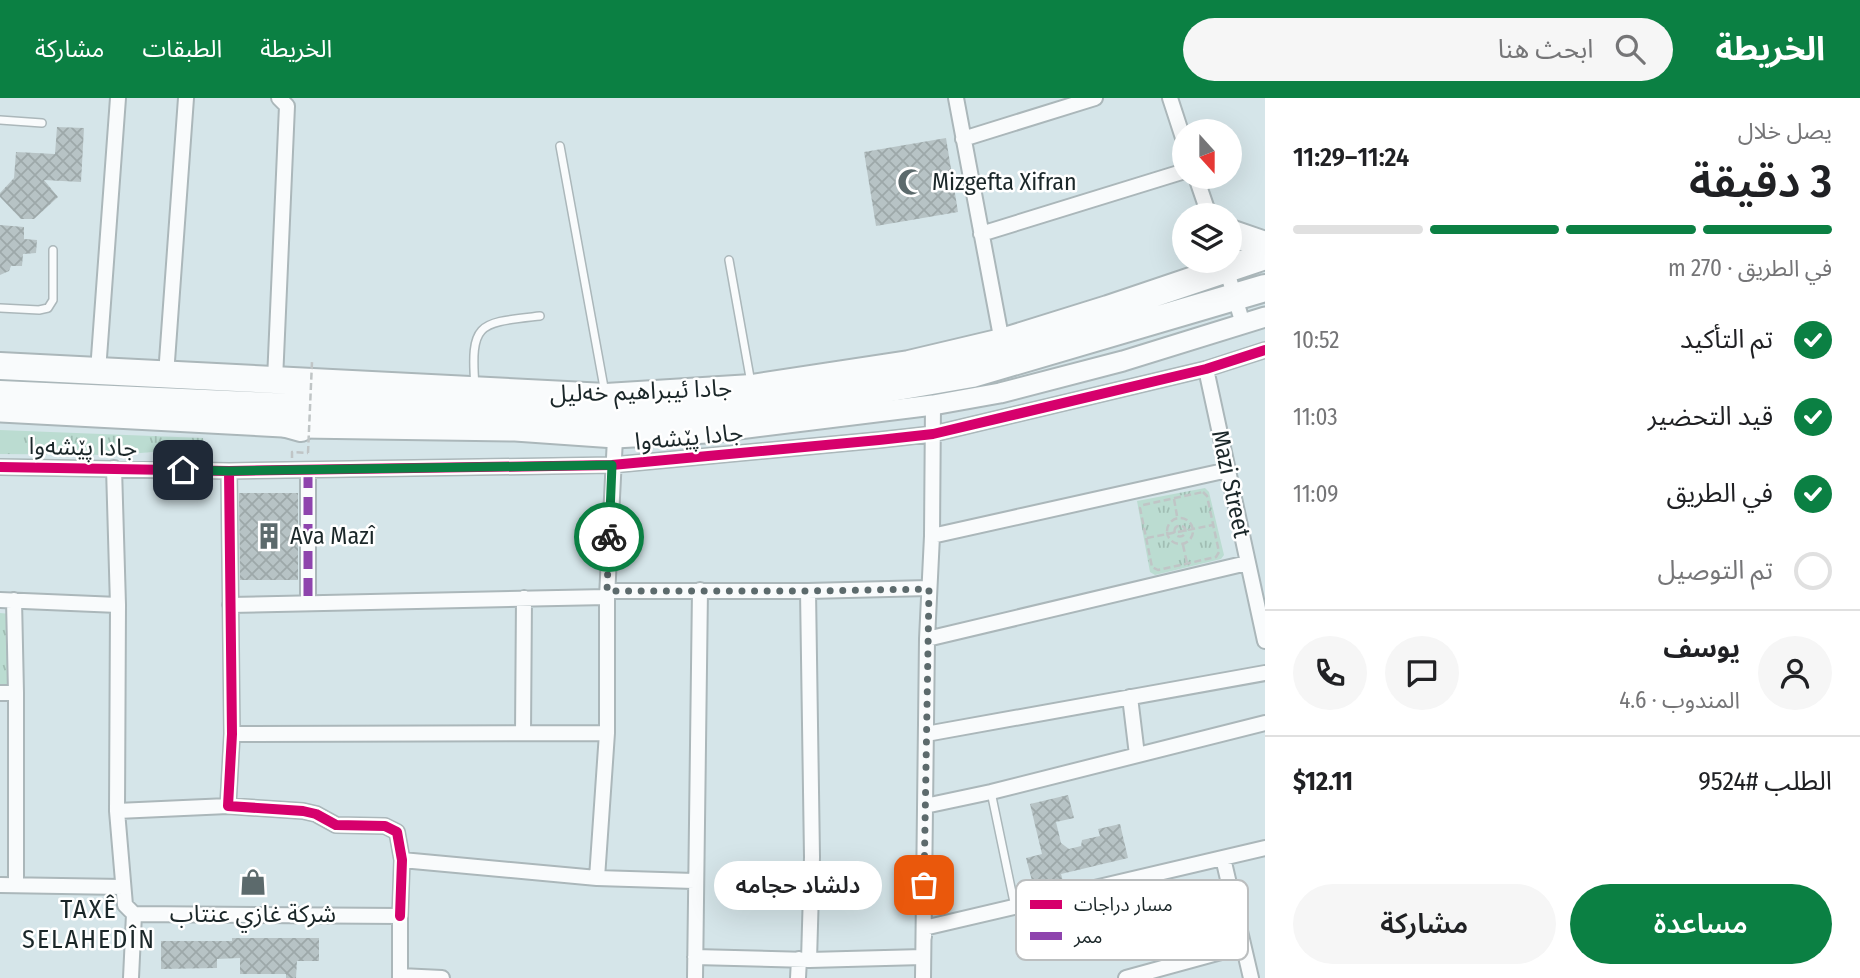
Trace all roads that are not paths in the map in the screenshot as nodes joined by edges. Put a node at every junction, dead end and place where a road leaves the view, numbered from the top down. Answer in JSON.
{"nodes":[{"id":1,"x":118,"y":98,"type":"edge"},
{"id":2,"x":186,"y":98,"type":"edge"},
{"id":3,"x":956,"y":98,"type":"edge"},
{"id":4,"x":1095,"y":98,"type":"edge"},
{"id":5,"x":1170,"y":98,"type":"edge"},
{"id":6,"x":286,"y":101,"type":"edge"},
{"id":7,"x":1177,"y":119,"type":"edge"},
{"id":8,"x":0,"y":120,"type":"edge"},
{"id":9,"x":42,"y":123,"type":"dead end"},
{"id":10,"x":963,"y":139,"type":"junction"},
{"id":11,"x":560,"y":146,"type":"dead end"},
{"id":12,"x":1172,"y":175,"type":"edge"},
{"id":13,"x":981,"y":234,"type":"junction"},
{"id":14,"x":1242,"y":237,"type":"edge"},
{"id":15,"x":1265,"y":244,"type":"edge"},
{"id":16,"x":52,"y":250,"type":"dead end"},
{"id":17,"x":1265,"y":256,"type":"edge"},
{"id":18,"x":729,"y":260,"type":"dead end"},
{"id":19,"x":1242,"y":261,"type":"edge"},
{"id":20,"x":1184,"y":273,"type":"edge"},
{"id":21,"x":1206,"y":273,"type":"edge"},
{"id":22,"x":1228,"y":273,"type":"edge"},
{"id":23,"x":1174,"y":287,"type":"junction"},
{"id":24,"x":1265,"y":288,"type":"edge"},
{"id":25,"x":1235,"y":297,"type":"junction"},
{"id":26,"x":0,"y":308,"type":"edge"},
{"id":27,"x":540,"y":316,"type":"dead end"},
{"id":28,"x":1265,"y":317,"type":"edge"},
{"id":29,"x":1243,"y":324,"type":"junction"},
{"id":30,"x":1002,"y":342,"type":"junction"},
{"id":31,"x":1265,"y":350,"type":"edge"},
{"id":32,"x":0,"y":366,"type":"edge"},
{"id":33,"x":1206,"y":369,"type":"junction"},
{"id":34,"x":99,"y":372,"type":"junction"},
{"id":35,"x":166,"y":375,"type":"junction"},
{"id":36,"x":275,"y":380,"type":"junction"},
{"id":37,"x":752,"y":388,"type":"junction"},
{"id":38,"x":475,"y":391,"type":"junction"},
{"id":39,"x":0,"y":394,"type":"edge"},
{"id":40,"x":606,"y":397,"type":"junction"},
{"id":41,"x":202,"y":403,"type":"junction"},
{"id":42,"x":933,"y":405,"type":"junction"},
{"id":43,"x":0,"y":412,"type":"edge"},
{"id":44,"x":301,"y":428,"type":"junction"},
{"id":45,"x":933,"y":434,"type":"junction"},
{"id":46,"x":615,"y":439,"type":"junction"},
{"id":47,"x":612,"y":465,"type":"junction"},
{"id":48,"x":0,"y":467,"type":"edge"},
{"id":49,"x":114,"y":468,"type":"junction"},
{"id":50,"x":308,"y":470,"type":"junction"},
{"id":51,"x":1228,"y":470,"type":"junction"},
{"id":52,"x":229,"y":471,"type":"junction"},
{"id":53,"x":932,"y":536,"type":"junction"},
{"id":54,"x":1247,"y":563,"type":"junction"},
{"id":55,"x":929,"y":589,"type":"junction"},
{"id":56,"x":700,"y":590,"type":"junction"},
{"id":57,"x":808,"y":591,"type":"junction"},
{"id":58,"x":607,"y":594,"type":"junction"},
{"id":59,"x":524,"y":598,"type":"junction"},
{"id":60,"x":7,"y":600,"type":"edge"},
{"id":61,"x":308,"y":603,"type":"junction"},
{"id":62,"x":118,"y":605,"type":"junction"},
{"id":63,"x":230,"y":605,"type":"junction"},
{"id":64,"x":1265,"y":635,"type":"edge"},
{"id":65,"x":927,"y":639,"type":"junction"},
{"id":66,"x":1265,"y":673,"type":"edge"},
{"id":67,"x":16,"y":692,"type":"junction"},
{"id":68,"x":0,"y":693,"type":"edge"},
{"id":69,"x":1130,"y":697,"type":"junction"},
{"id":70,"x":1265,"y":723,"type":"edge"},
{"id":71,"x":523,"y":733,"type":"junction"},
{"id":72,"x":607,"y":733,"type":"junction"},
{"id":73,"x":232,"y":734,"type":"junction"},
{"id":74,"x":926,"y":734,"type":"junction"},
{"id":75,"x":1137,"y":755,"type":"junction"},
{"id":76,"x":990,"y":792,"type":"junction"},
{"id":77,"x":228,"y":806,"type":"junction"},
{"id":78,"x":925,"y":806,"type":"junction"},
{"id":79,"x":0,"y":810,"type":"edge"},
{"id":80,"x":16,"y":810,"type":"junction"},
{"id":81,"x":117,"y":811,"type":"junction"},
{"id":82,"x":1265,"y":848,"type":"edge"},
{"id":83,"x":1223,"y":858,"type":"junction"},
{"id":84,"x":402,"y":860,"type":"junction"},
{"id":85,"x":597,"y":878,"type":"junction"},
{"id":86,"x":1130,"y":880,"type":"edge"},
{"id":87,"x":1228,"y":880,"type":"edge"},
{"id":88,"x":694,"y":881,"type":"junction"},
{"id":89,"x":16,"y":884,"type":"junction"},
{"id":90,"x":0,"y":885,"type":"edge"},
{"id":91,"x":123,"y":887,"type":"junction"},
{"id":92,"x":1015,"y":907,"type":"joint"},
{"id":93,"x":134,"y":914,"type":"junction"},
{"id":94,"x":400,"y":916,"type":"junction"},
{"id":95,"x":923,"y":939,"type":"junction"},
{"id":96,"x":695,"y":957,"type":"junction"},
{"id":97,"x":923,"y":957,"type":"junction"},
{"id":98,"x":804,"y":959,"type":"junction"},
{"id":99,"x":1192,"y":960,"type":"edge"},
{"id":100,"x":1246,"y":960,"type":"edge"},
{"id":101,"x":400,"y":977,"type":"edge"},
{"id":102,"x":131,"y":978,"type":"edge"},
{"id":103,"x":442,"y":978,"type":"edge"},
{"id":104,"x":695,"y":978,"type":"edge"},
{"id":105,"x":799,"y":978,"type":"edge"},
{"id":106,"x":923,"y":978,"type":"edge"},
{"id":107,"x":1126,"y":978,"type":"edge"},
{"id":108,"x":1251,"y":978,"type":"edge"}],
"edges":[{"from":1,"to":34,"type":"street"},
{"from":2,"to":35,"type":"street"},
{"from":3,"to":10,"type":"street"},
{"from":4,"to":10,"type":"street"},
{"from":5,"to":7,"type":"street"},
{"from":6,"to":36,"type":"street"},
{"from":8,"to":9,"type":"lane"},
{"from":10,"to":13,"type":"street"},
{"from":11,"to":40,"type":"lane"},
{"from":12,"to":13,"type":"street"},
{"from":13,"to":30,"type":"street"},
{"from":14,"to":15,"type":"highway"},
{"from":16,"to":26,"type":"lane"},
{"from":17,"to":19,"type":"highway","name":"جادا ئیبراهیم خەلیل"},
{"from":18,"to":37,"type":"lane"},
{"from":20,"to":23,"type":"highway"},
{"from":21,"to":23,"type":"highway","name":"جادا ئیبراهیم خەلیل"},
{"from":22,"to":25,"type":"street"},
{"from":23,"to":30,"type":"highway","name":"جادا ئیبراهیم خەلیل"},
{"from":24,"to":25,"type":"highway","name":"جادا ئیبراهیم خەلیل"},
{"from":25,"to":29,"type":"street"},
{"from":25,"to":41,"type":"highway","name":"جادا ئیبراهیم خەلیل"},
{"from":27,"to":38,"type":"lane"},
{"from":28,"to":29,"type":"main road","name":"جادا ئیبراهیم خەلیل"},
{"from":29,"to":42,"type":"main road","name":"جادا ئیبراهیم خەلیل"},
{"from":30,"to":37,"type":"highway","name":"جادا ئیبراهیم خەلیل"},
{"from":31,"to":33,"type":"street","name":"جادا پێشەوا"},
{"from":32,"to":34,"type":"highway","name":"جادا ئیبراهیم خەلیل"},
{"from":33,"to":45,"type":"street","name":"جادا پێشەوا"},
{"from":33,"to":51,"type":"street","name":"Mazi Street"},
{"from":34,"to":35,"type":"highway","name":"جادا ئیبراهیم خەلیل"},
{"from":35,"to":36,"type":"highway","name":"جادا ئیبراهیم خەلیل"},
{"from":36,"to":38,"type":"highway","name":"جادا ئیبراهیم خەلیل"},
{"from":37,"to":40,"type":"highway","name":"جادا ئیبراهیم خەلیل"},
{"from":38,"to":40,"type":"highway","name":"جادا ئیبراهیم خەلیل"},
{"from":39,"to":41,"type":"highway","name":"جادا ئیبراهیم خەلیل"},
{"from":41,"to":44,"type":"highway"},
{"from":42,"to":45,"type":"street"},
{"from":42,"to":46,"type":"main road","name":"جادا ئیبراهیم خەلیل"},
{"from":43,"to":44,"type":"main road","name":"جادا ئیبراهیم خەلیل"},
{"from":44,"to":46,"type":"main road","name":"جادا ئیبراهیم خەلیل"},
{"from":45,"to":47,"type":"street","name":"جادا پێشەوا"},
{"from":45,"to":53,"type":"street"},
{"from":46,"to":47,"type":"street"},
{"from":47,"to":50,"type":"street","name":"جادا پێشەوا"},
{"from":47,"to":58,"type":"street"},
{"from":48,"to":49,"type":"street","name":"جادا پێشەوا"},
{"from":49,"to":52,"type":"street","name":"جادا پێشەوا"},
{"from":49,"to":62,"type":"street"},
{"from":50,"to":52,"type":"street","name":"جادا پێشەوا"},
{"from":50,"to":61,"type":"street"},
{"from":51,"to":53,"type":"street"},
{"from":51,"to":54,"type":"street","name":"Mazi Street"},
{"from":52,"to":63,"type":"street"},
{"from":53,"to":55,"type":"street"},
{"from":54,"to":64,"type":"street","name":"Mazi Street"},
{"from":54,"to":65,"type":"street"},
{"from":55,"to":57,"type":"street"},
{"from":55,"to":65,"type":"street"},
{"from":56,"to":57,"type":"street"},
{"from":56,"to":58,"type":"street"},
{"from":56,"to":88,"type":"street"},
{"from":57,"to":98,"type":"street"},
{"from":58,"to":59,"type":"street"},
{"from":58,"to":72,"type":"street"},
{"from":59,"to":61,"type":"street"},
{"from":59,"to":71,"type":"street"},
{"from":60,"to":62,"type":"street"},
{"from":60,"to":67,"type":"street"},
{"from":61,"to":63,"type":"street"},
{"from":62,"to":81,"type":"street"},
{"from":63,"to":73,"type":"street"},
{"from":65,"to":74,"type":"street"},
{"from":66,"to":69,"type":"street"},
{"from":67,"to":68,"type":"street"},
{"from":67,"to":80,"type":"street"},
{"from":69,"to":74,"type":"street"},
{"from":69,"to":75,"type":"street"},
{"from":70,"to":75,"type":"street"},
{"from":71,"to":72,"type":"street"},
{"from":71,"to":73,"type":"street"},
{"from":72,"to":85,"type":"street"},
{"from":73,"to":77,"type":"street"},
{"from":74,"to":78,"type":"street"},
{"from":75,"to":76,"type":"street"},
{"from":76,"to":78,"type":"street"},
{"from":76,"to":92,"type":"lane"},
{"from":77,"to":81,"type":"street"},
{"from":77,"to":84,"type":"street"},
{"from":78,"to":95,"type":"street"},
{"from":79,"to":80,"type":"street"},
{"from":80,"to":89,"type":"street"},
{"from":81,"to":91,"type":"street"},
{"from":82,"to":83,"type":"street"},
{"from":83,"to":86,"type":"street"},
{"from":83,"to":87,"type":"street"},
{"from":84,"to":85,"type":"street"},
{"from":84,"to":94,"type":"street"},
{"from":85,"to":88,"type":"street"},
{"from":88,"to":96,"type":"street"},
{"from":89,"to":90,"type":"street"},
{"from":89,"to":91,"type":"street"},
{"from":91,"to":93,"type":"street"},
{"from":92,"to":95,"type":"street"},
{"from":93,"to":94,"type":"street"},
{"from":93,"to":102,"type":"street"},
{"from":94,"to":101,"type":"street"},
{"from":95,"to":97,"type":"street"},
{"from":96,"to":98,"type":"street"},
{"from":96,"to":104,"type":"street"},
{"from":97,"to":98,"type":"street"},
{"from":97,"to":106,"type":"street"},
{"from":98,"to":105,"type":"street"},
{"from":99,"to":107,"type":"street"},
{"from":100,"to":108,"type":"street"},
{"from":101,"to":103,"type":"street"}]}
